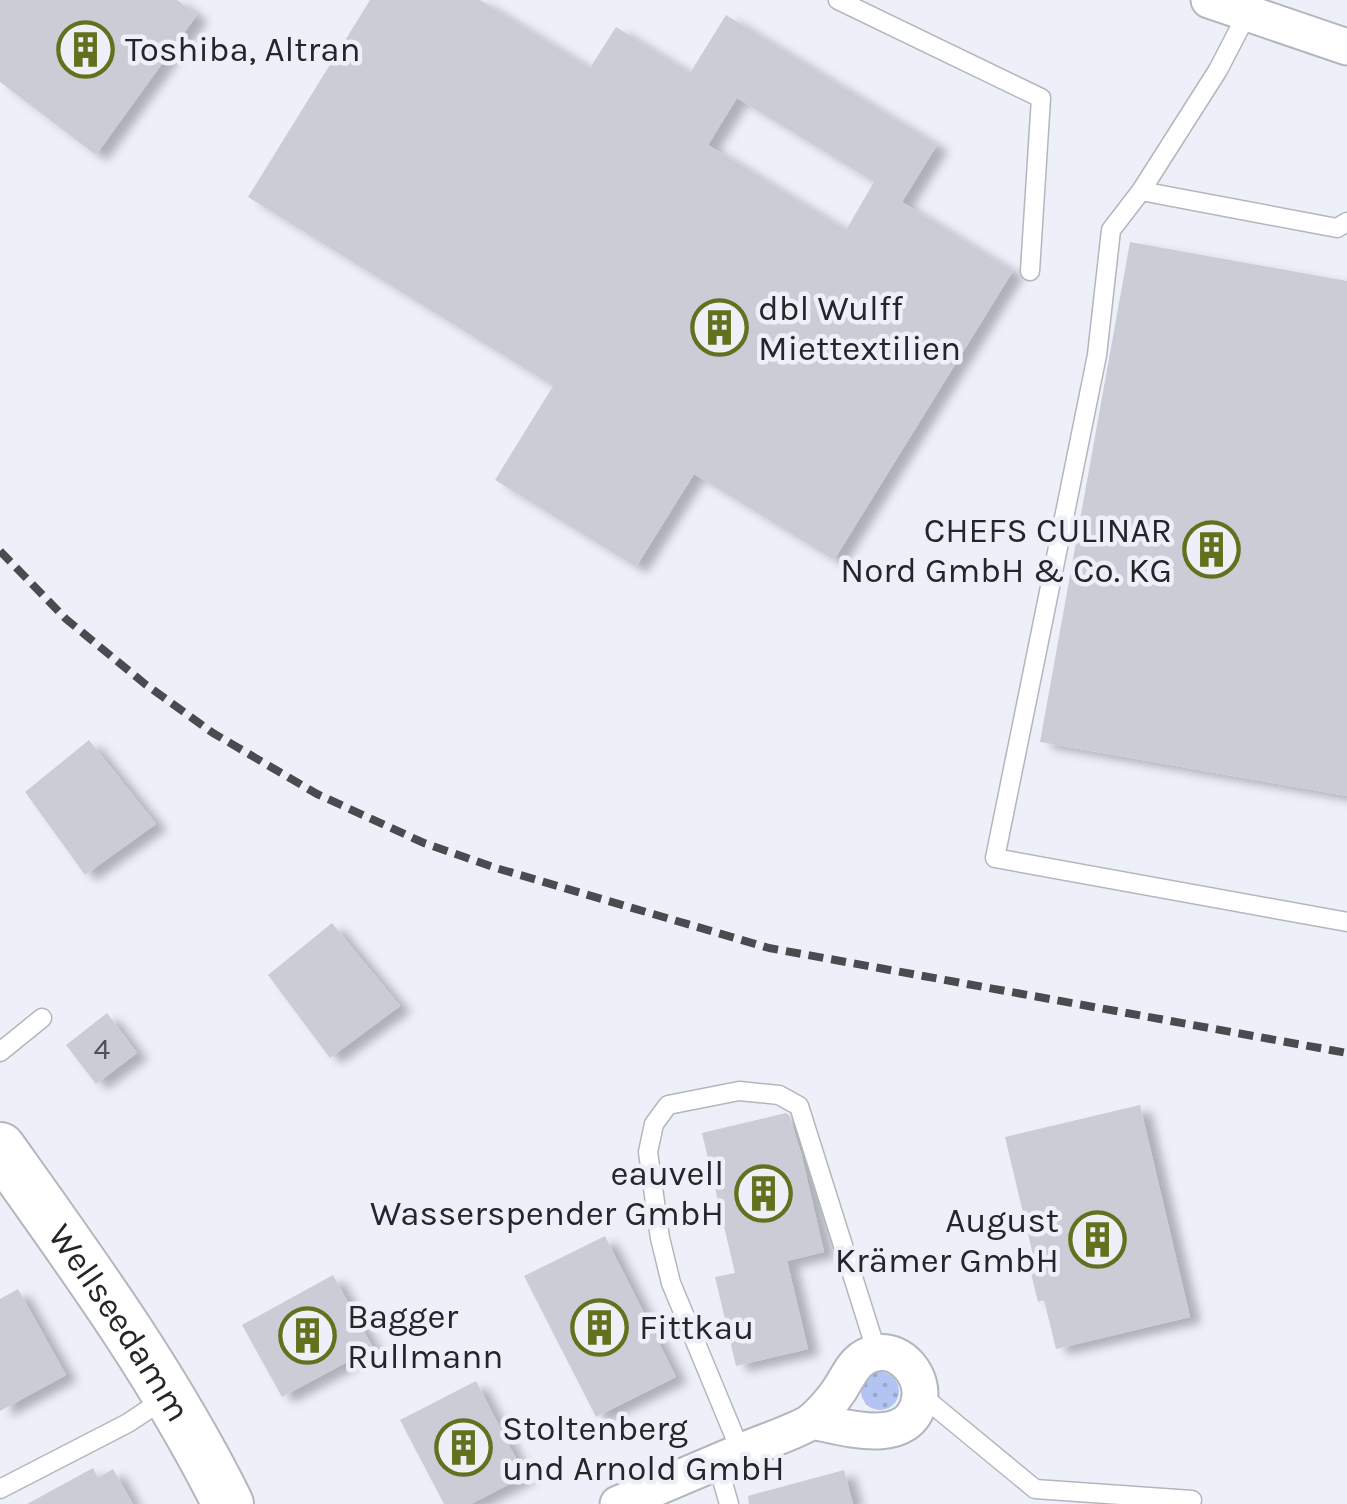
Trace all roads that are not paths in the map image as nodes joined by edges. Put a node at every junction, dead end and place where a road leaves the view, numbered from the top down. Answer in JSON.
{"nodes":[{"id":1,"x":838,"y":0,"type":"edge"},
{"id":2,"x":1211,"y":0,"type":"edge"},
{"id":3,"x":1247,"y":14,"type":"junction"},
{"id":4,"x":1347,"y":47,"type":"edge"},
{"id":5,"x":1141,"y":190,"type":"junction"},
{"id":6,"x":1347,"y":222,"type":"edge"},
{"id":7,"x":1030,"y":271,"type":"dead end"},
{"id":8,"x":1347,"y":922,"type":"edge"},
{"id":9,"x":42,"y":1018,"type":"dead end"},
{"id":10,"x":0,"y":1052,"type":"edge"},
{"id":11,"x":0,"y":1148,"type":"edge"},
{"id":12,"x":877,"y":1353,"type":"junction"},
{"id":13,"x":920,"y":1395,"type":"junction"},
{"id":14,"x":169,"y":1396,"type":"junction"},
{"id":15,"x":812,"y":1421,"type":"junction"},
{"id":16,"x":729,"y":1457,"type":"junction"},
{"id":17,"x":0,"y":1489,"type":"edge"},
{"id":18,"x":1192,"y":1500,"type":"dead end"},
{"id":19,"x":228,"y":1504,"type":"edge"},
{"id":20,"x":618,"y":1504,"type":"edge"},
{"id":21,"x":728,"y":1504,"type":"edge"}],
"edges":[{"from":1,"to":7,"type":"lane"},
{"from":2,"to":3,"type":"street"},
{"from":3,"to":4,"type":"street"},
{"from":3,"to":5,"type":"lane"},
{"from":5,"to":6,"type":"lane"},
{"from":5,"to":8,"type":"lane"},
{"from":9,"to":10,"type":"lane"},
{"from":11,"to":14,"type":"main road","name":"Wellseedamm"},
{"from":12,"to":13,"type":"street"},
{"from":12,"to":15,"type":"street"},
{"from":12,"to":16,"type":"lane"},
{"from":13,"to":15,"type":"street"},
{"from":13,"to":18,"type":"lane"},
{"from":14,"to":17,"type":"lane"},
{"from":14,"to":19,"type":"main road","name":"Wellseedamm"},
{"from":15,"to":16,"type":"street"},
{"from":16,"to":20,"type":"street"},
{"from":16,"to":21,"type":"lane"}]}
